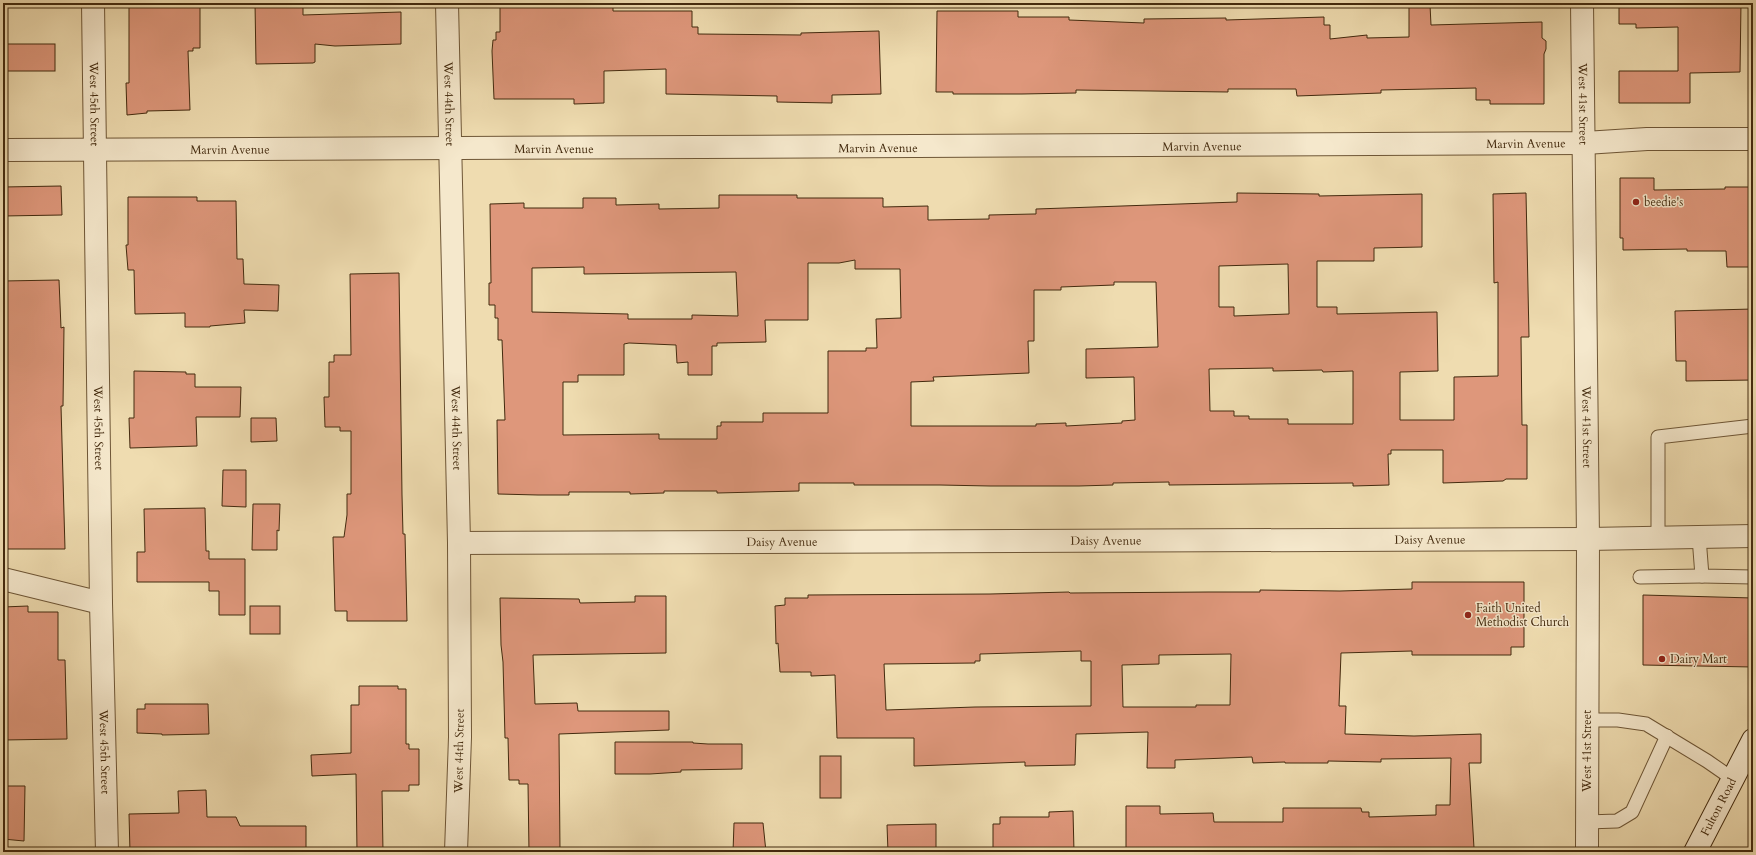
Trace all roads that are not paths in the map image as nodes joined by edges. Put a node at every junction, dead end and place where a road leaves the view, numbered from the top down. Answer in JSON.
{"nodes":[{"id":1,"x":93,"y":3,"type":"edge"},
{"id":2,"x":447,"y":3,"type":"edge"},
{"id":3,"x":1582,"y":3,"type":"edge"},
{"id":4,"x":1753,"y":139,"type":"edge"},
{"id":5,"x":1584,"y":143,"type":"junction"},
{"id":6,"x":3,"y":150,"type":"edge"},
{"id":7,"x":96,"y":150,"type":"junction"},
{"id":8,"x":450,"y":150,"type":"junction"},
{"id":9,"x":1753,"y":426,"type":"edge"},
{"id":10,"x":1753,"y":536,"type":"edge"},
{"id":11,"x":1699,"y":537,"type":"junction"},
{"id":12,"x":1658,"y":538,"type":"junction"},
{"id":13,"x":1588,"y":539,"type":"junction"},
{"id":14,"x":459,"y":543,"type":"junction"},
{"id":15,"x":1702,"y":576,"type":"junction"},
{"id":16,"x":1640,"y":577,"type":"dead end"},
{"id":17,"x":1753,"y":577,"type":"edge"},
{"id":18,"x":3,"y":579,"type":"edge"},
{"id":19,"x":101,"y":603,"type":"junction"},
{"id":20,"x":1587,"y":720,"type":"junction"},
{"id":21,"x":1667,"y":736,"type":"junction"},
{"id":22,"x":1753,"y":740,"type":"edge"},
{"id":23,"x":1733,"y":779,"type":"junction"},
{"id":24,"x":1587,"y":822,"type":"junction"},
{"id":25,"x":108,"y":852,"type":"edge"},
{"id":26,"x":456,"y":852,"type":"edge"},
{"id":27,"x":1587,"y":852,"type":"edge"},
{"id":28,"x":1695,"y":852,"type":"edge"}],
"edges":[{"from":1,"to":7,"type":"street","name":"West 45th Street"},
{"from":2,"to":8,"type":"street","name":"West 44th Street"},
{"from":3,"to":5,"type":"street","name":"West 41st Street"},
{"from":4,"to":5,"type":"street","name":"Marvin Avenue"},
{"from":5,"to":8,"type":"street","name":"Marvin Avenue"},
{"from":5,"to":13,"type":"street","name":"West 41st Street"},
{"from":6,"to":7,"type":"street","name":"Marvin Avenue"},
{"from":7,"to":8,"type":"street","name":"Marvin Avenue"},
{"from":7,"to":19,"type":"street","name":"West 45th Street"},
{"from":8,"to":14,"type":"street","name":"West 44th Street"},
{"from":9,"to":12,"type":"lane"},
{"from":10,"to":11,"type":"street","name":"Daisy Avenue"},
{"from":11,"to":12,"type":"street","name":"Daisy Avenue"},
{"from":11,"to":15,"type":"lane"},
{"from":12,"to":13,"type":"street","name":"Daisy Avenue"},
{"from":13,"to":14,"type":"street","name":"Daisy Avenue"},
{"from":13,"to":20,"type":"street","name":"West 41st Street"},
{"from":14,"to":26,"type":"street","name":"West 44th Street"},
{"from":15,"to":16,"type":"lane"},
{"from":15,"to":17,"type":"lane"},
{"from":18,"to":19,"type":"street"},
{"from":19,"to":25,"type":"street","name":"West 45th Street"},
{"from":20,"to":21,"type":"lane"},
{"from":20,"to":24,"type":"street","name":"West 41st Street"},
{"from":21,"to":23,"type":"lane"},
{"from":21,"to":24,"type":"lane"},
{"from":22,"to":23,"type":"street","name":"Fulton Road"},
{"from":23,"to":28,"type":"street","name":"Fulton Road"},
{"from":24,"to":27,"type":"street","name":"West 41st Street"}]}
